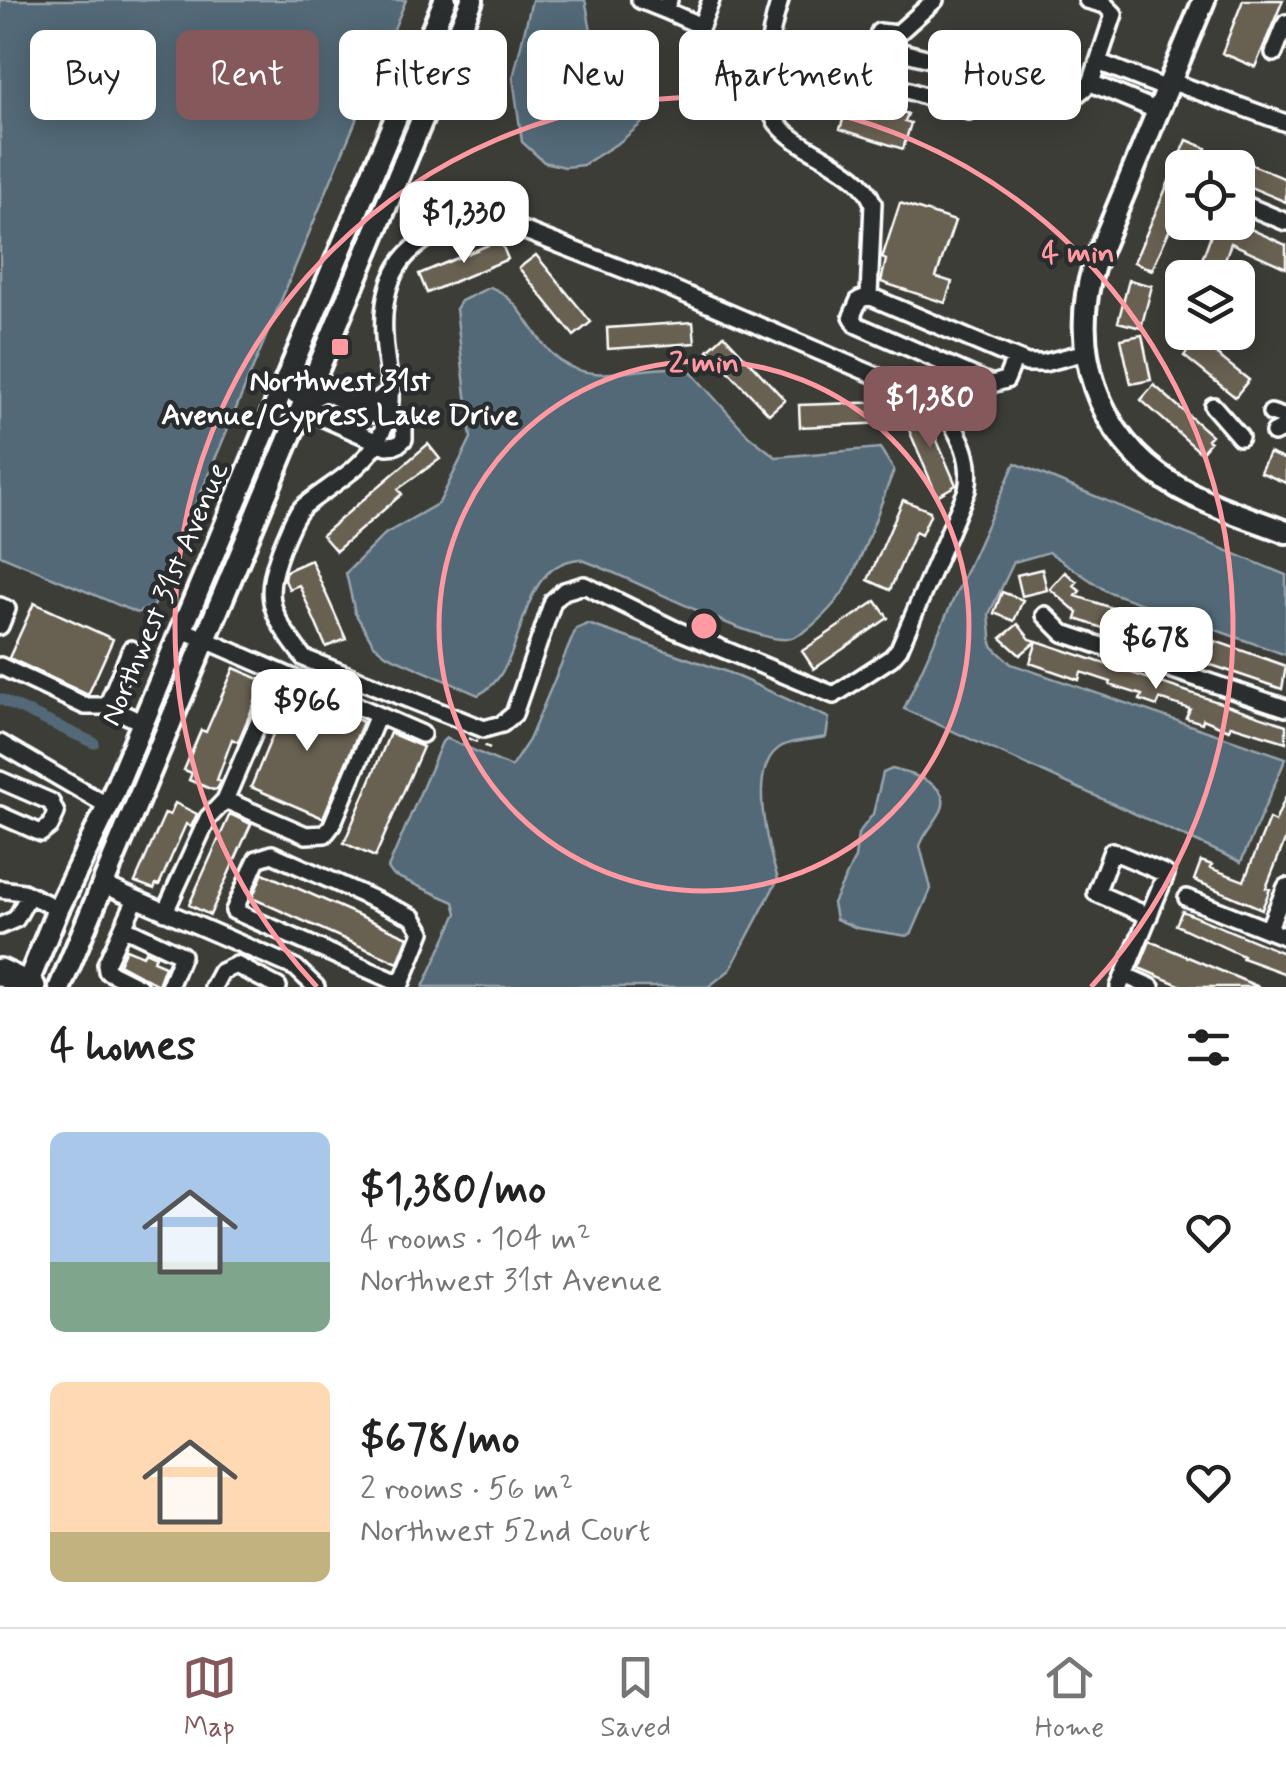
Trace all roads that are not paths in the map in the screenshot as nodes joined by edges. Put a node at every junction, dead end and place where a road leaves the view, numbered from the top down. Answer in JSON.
{"nodes":[{"id":1,"x":444,"y":0,"type":"edge"},
{"id":2,"x":472,"y":0,"type":"edge"},
{"id":3,"x":640,"y":0,"type":"edge"},
{"id":4,"x":711,"y":0,"type":"edge"},
{"id":5,"x":780,"y":0,"type":"edge"},
{"id":6,"x":935,"y":0,"type":"edge"},
{"id":7,"x":1087,"y":0,"type":"edge"},
{"id":8,"x":1204,"y":0,"type":"edge"},
{"id":9,"x":667,"y":5,"type":"edge"},
{"id":10,"x":1286,"y":23,"type":"edge"},
{"id":11,"x":902,"y":30,"type":"edge"},
{"id":12,"x":1274,"y":52,"type":"dead end"},
{"id":13,"x":1098,"y":62,"type":"junction"},
{"id":14,"x":1091,"y":83,"type":"junction"},
{"id":15,"x":1169,"y":85,"type":"junction"},
{"id":16,"x":1081,"y":91,"type":"edge"},
{"id":17,"x":1158,"y":111,"type":"junction"},
{"id":18,"x":1286,"y":124,"type":"edge"},
{"id":19,"x":1255,"y":209,"type":"edge"},
{"id":20,"x":1286,"y":222,"type":"edge"},
{"id":21,"x":869,"y":296,"type":"junction"},
{"id":22,"x":1086,"y":352,"type":"junction"},
{"id":23,"x":1015,"y":358,"type":"junction"},
{"id":24,"x":284,"y":390,"type":"junction"},
{"id":25,"x":392,"y":390,"type":"junction"},
{"id":26,"x":308,"y":401,"type":"junction"},
{"id":27,"x":349,"y":403,"type":"junction"},
{"id":28,"x":1242,"y":412,"type":"dead end"},
{"id":29,"x":386,"y":417,"type":"junction"},
{"id":30,"x":1240,"y":437,"type":"dead end"},
{"id":31,"x":378,"y":440,"type":"junction"},
{"id":32,"x":1286,"y":532,"type":"edge"},
{"id":33,"x":0,"y":606,"type":"edge"},
{"id":34,"x":1045,"y":615,"type":"dead end"},
{"id":35,"x":0,"y":626,"type":"edge"},
{"id":36,"x":182,"y":630,"type":"junction"},
{"id":37,"x":208,"y":639,"type":"junction"},
{"id":38,"x":131,"y":649,"type":"dead end"},
{"id":39,"x":0,"y":666,"type":"edge"},
{"id":40,"x":280,"y":672,"type":"junction"},
{"id":41,"x":107,"y":706,"type":"junction"},
{"id":42,"x":1286,"y":708,"type":"edge"},
{"id":43,"x":378,"y":716,"type":"junction"},
{"id":44,"x":143,"y":723,"type":"junction"},
{"id":45,"x":422,"y":734,"type":"dead end"},
{"id":46,"x":0,"y":743,"type":"edge"},
{"id":47,"x":0,"y":780,"type":"edge"},
{"id":48,"x":224,"y":800,"type":"junction"},
{"id":49,"x":108,"y":806,"type":"junction"},
{"id":50,"x":0,"y":815,"type":"edge"},
{"id":51,"x":104,"y":885,"type":"junction"},
{"id":52,"x":0,"y":888,"type":"edge"},
{"id":53,"x":1286,"y":888,"type":"edge"},
{"id":54,"x":29,"y":896,"type":"junction"},
{"id":55,"x":1187,"y":898,"type":"dead end"},
{"id":56,"x":136,"y":900,"type":"junction"},
{"id":57,"x":58,"y":910,"type":"junction"},
{"id":58,"x":165,"y":912,"type":"junction"},
{"id":59,"x":1149,"y":916,"type":"junction"},
{"id":60,"x":0,"y":926,"type":"edge"},
{"id":61,"x":123,"y":928,"type":"junction"},
{"id":62,"x":1268,"y":930,"type":"junction"},
{"id":63,"x":1286,"y":938,"type":"edge"},
{"id":64,"x":225,"y":947,"type":"junction"},
{"id":65,"x":317,"y":948,"type":"junction"},
{"id":66,"x":0,"y":972,"type":"edge"},
{"id":67,"x":311,"y":981,"type":"edge"},
{"id":68,"x":1122,"y":981,"type":"edge"},
{"id":69,"x":28,"y":986,"type":"edge"},
{"id":70,"x":60,"y":987,"type":"edge"},
{"id":71,"x":139,"y":987,"type":"edge"},
{"id":72,"x":169,"y":987,"type":"edge"},
{"id":73,"x":210,"y":987,"type":"edge"},
{"id":74,"x":282,"y":987,"type":"edge"},
{"id":75,"x":1151,"y":987,"type":"edge"}],
"edges":[{"from":1,"to":24,"type":"main road","name":"Northwest 31st Avenue"},
{"from":2,"to":26,"type":"main road","name":"Northwest 31st Avenue"},
{"from":3,"to":9,"type":"street"},
{"from":4,"to":9,"type":"street"},
{"from":5,"to":21,"type":"street"},
{"from":6,"to":11,"type":"street"},
{"from":7,"to":13,"type":"street"},
{"from":8,"to":15,"type":"main road"},
{"from":10,"to":12,"type":"street"},
{"from":13,"to":14,"type":"street"},
{"from":13,"to":15,"type":"street"},
{"from":14,"to":16,"type":"street"},
{"from":14,"to":17,"type":"street"},
{"from":15,"to":17,"type":"main road"},
{"from":15,"to":18,"type":"street"},
{"from":17,"to":22,"type":"main road"},
{"from":19,"to":20,"type":"street"},
{"from":21,"to":23,"type":"street"},
{"from":21,"to":23,"type":"street"},
{"from":22,"to":23,"type":"street"},
{"from":22,"to":32,"type":"main road"},
{"from":24,"to":26,"type":"street"},
{"from":24,"to":36,"type":"main road","name":"Northwest 31st Avenue"},
{"from":25,"to":27,"type":"street"},
{"from":25,"to":29,"type":"street"},
{"from":25,"to":31,"type":"street"},
{"from":26,"to":27,"type":"street"},
{"from":26,"to":31,"type":"street"},
{"from":26,"to":37,"type":"main road","name":"Northwest 31st Avenue"},
{"from":27,"to":29,"type":"street"},
{"from":28,"to":30,"type":"street"},
{"from":29,"to":31,"type":"street"},
{"from":29,"to":31,"type":"street"},
{"from":33,"to":35,"type":"street"},
{"from":34,"to":42,"type":"street"},
{"from":36,"to":37,"type":"street"},
{"from":36,"to":44,"type":"main road","name":"Northwest 31st Avenue"},
{"from":37,"to":40,"type":"street"},
{"from":37,"to":51,"type":"main road","name":"Northwest 31st Avenue"},
{"from":38,"to":41,"type":"street"},
{"from":39,"to":41,"type":"street"},
{"from":40,"to":43,"type":"street"},
{"from":40,"to":48,"type":"street"},
{"from":41,"to":44,"type":"street"},
{"from":43,"to":45,"type":"street"},
{"from":43,"to":48,"type":"street"},
{"from":44,"to":49,"type":"main road","name":"Northwest 31st Avenue"},
{"from":46,"to":49,"type":"street"},
{"from":47,"to":50,"type":"street"},
{"from":48,"to":58,"type":"street"},
{"from":49,"to":57,"type":"main road","name":"Northwest 31st Avenue"},
{"from":51,"to":56,"type":"street"},
{"from":51,"to":70,"type":"main road","name":"Northwest 31st Avenue"},
{"from":52,"to":54,"type":"street"},
{"from":53,"to":62,"type":"street"},
{"from":54,"to":57,"type":"street"},
{"from":54,"to":60,"type":"street"},
{"from":55,"to":62,"type":"street"},
{"from":56,"to":58,"type":"street"},
{"from":56,"to":61,"type":"street"},
{"from":57,"to":69,"type":"main road","name":"Northwest 31st Avenue"},
{"from":58,"to":64,"type":"street"},
{"from":59,"to":59,"type":"street"},
{"from":59,"to":68,"type":"street"},
{"from":61,"to":71,"type":"street"},
{"from":61,"to":72,"type":"street"},
{"from":62,"to":63,"type":"street"},
{"from":64,"to":67,"type":"street"},
{"from":64,"to":73,"type":"street"},
{"from":64,"to":74,"type":"street"},
{"from":65,"to":65,"type":"street"},
{"from":65,"to":67,"type":"street"},
{"from":66,"to":69,"type":"highway"},
{"from":68,"to":75,"type":"street"},
{"from":73,"to":74,"type":"street"}]}
